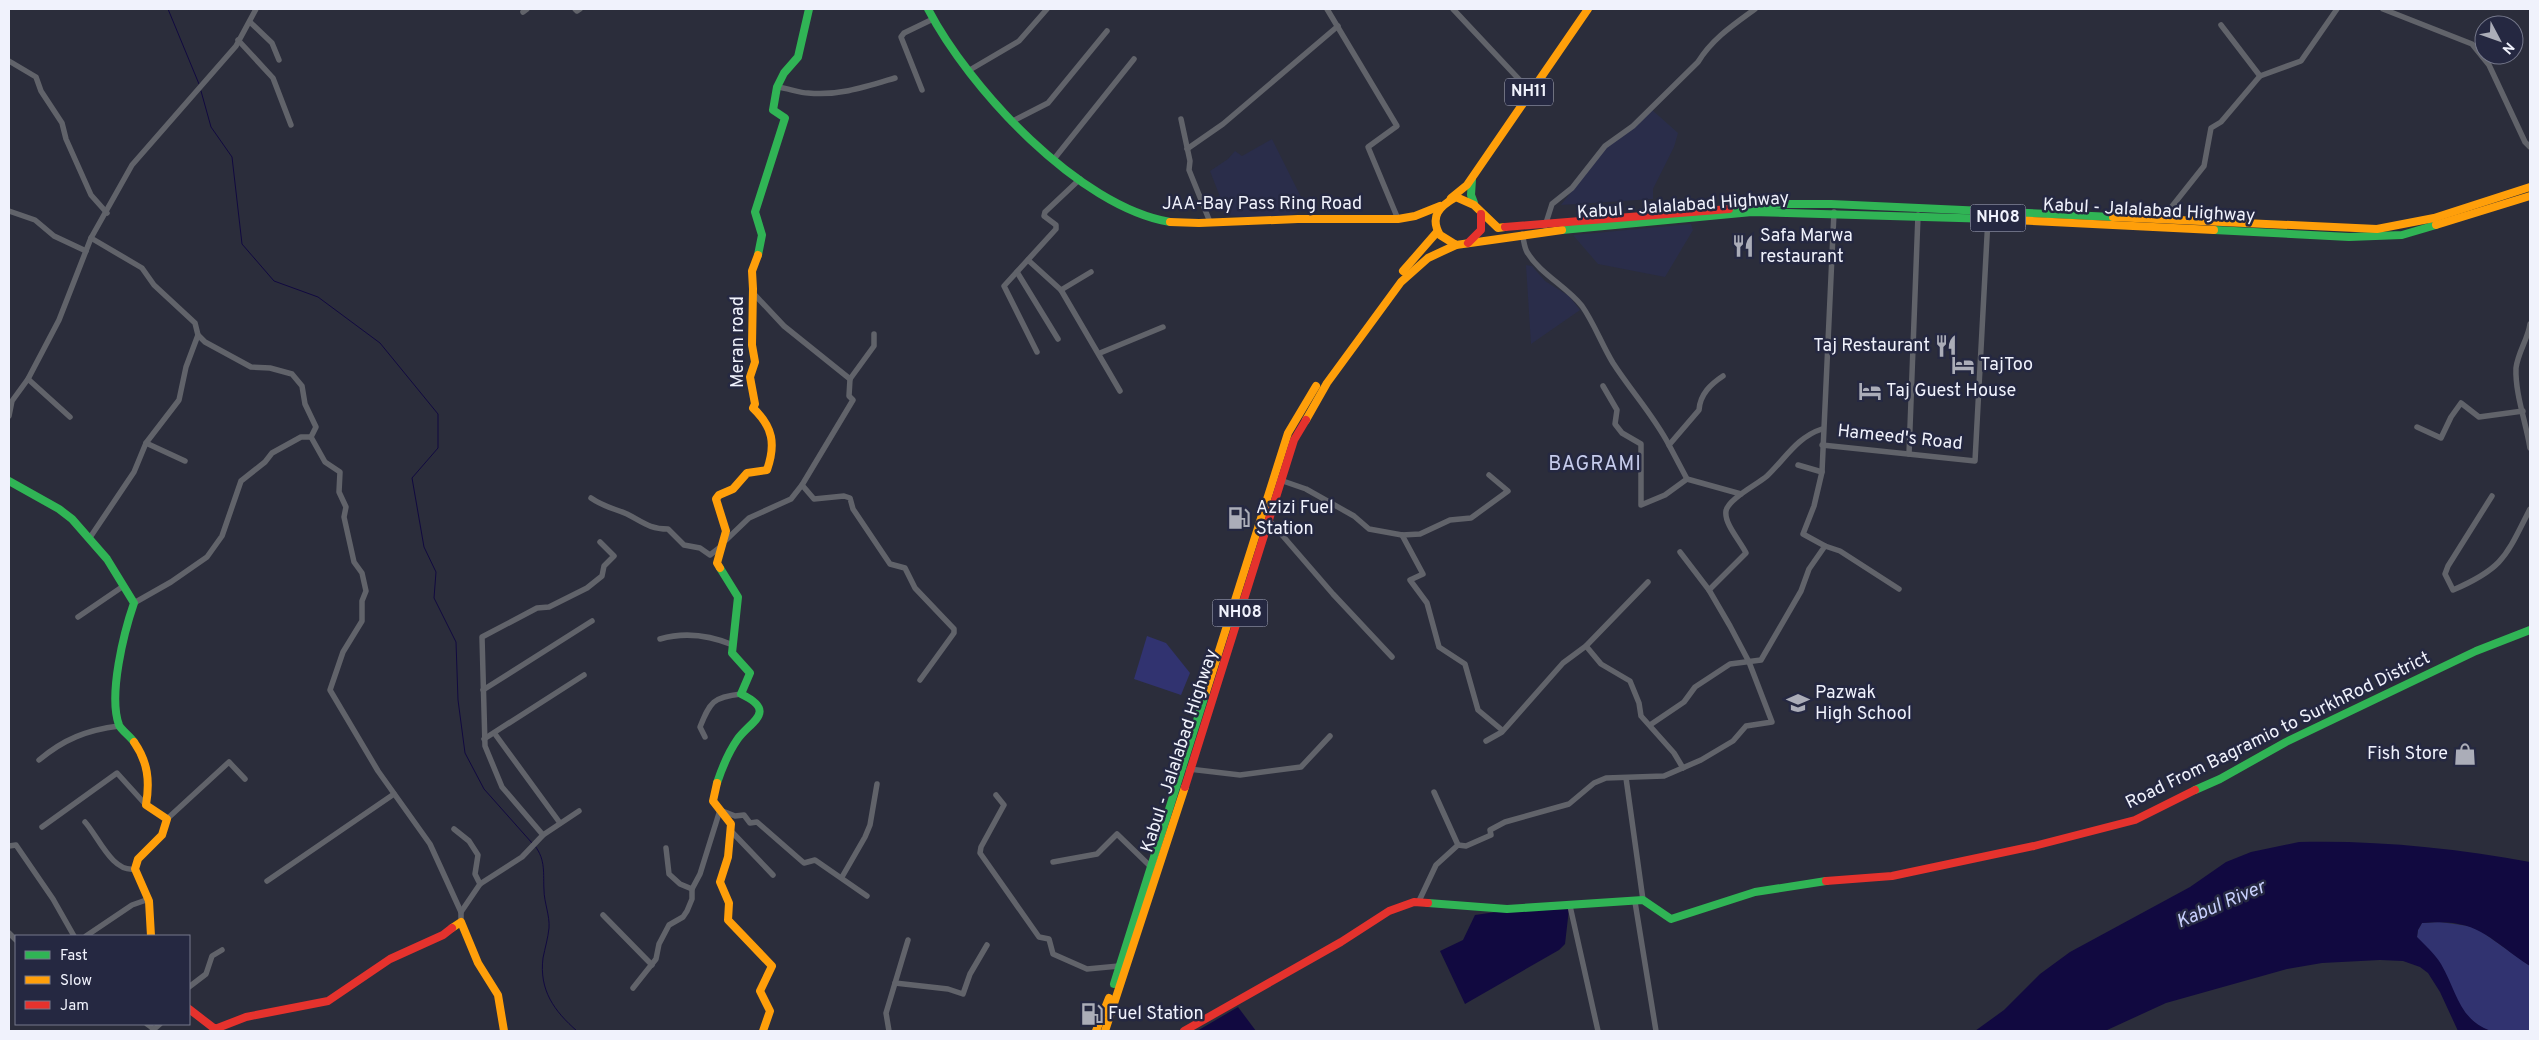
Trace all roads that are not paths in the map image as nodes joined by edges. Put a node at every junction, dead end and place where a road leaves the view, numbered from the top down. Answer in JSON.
{"nodes":[{"id":1,"x":256,"y":9,"type":"edge"},
{"id":2,"x":575,"y":9,"type":"edge"},
{"id":3,"x":580,"y":9,"type":"edge"},
{"id":4,"x":808,"y":9,"type":"edge"},
{"id":5,"x":928,"y":9,"type":"edge"},
{"id":6,"x":1047,"y":9,"type":"edge"},
{"id":7,"x":1327,"y":9,"type":"edge"},
{"id":8,"x":1453,"y":9,"type":"edge"},
{"id":9,"x":1588,"y":9,"type":"edge"},
{"id":10,"x":1755,"y":9,"type":"edge"},
{"id":11,"x":2335,"y":9,"type":"edge"},
{"id":12,"x":2384,"y":9,"type":"edge"},
{"id":13,"x":933,"y":19,"type":"junction"},
{"id":14,"x":250,"y":22,"type":"junction"},
{"id":15,"x":2221,"y":25,"type":"dead end"},
{"id":16,"x":1338,"y":26,"type":"junction"},
{"id":17,"x":1107,"y":32,"type":"dead end"},
{"id":18,"x":238,"y":40,"type":"junction"},
{"id":19,"x":1134,"y":59,"type":"dead end"},
{"id":20,"x":279,"y":60,"type":"dead end"},
{"id":21,"x":9,"y":61,"type":"edge"},
{"id":22,"x":968,"y":71,"type":"junction"},
{"id":23,"x":2260,"y":76,"type":"junction"},
{"id":24,"x":895,"y":78,"type":"dead end"},
{"id":25,"x":777,"y":87,"type":"junction"},
{"id":26,"x":922,"y":90,"type":"dead end"},
{"id":27,"x":1530,"y":91,"type":"junction"},
{"id":28,"x":1180,"y":119,"type":"dead end"},
{"id":29,"x":1011,"y":122,"type":"junction"},
{"id":30,"x":291,"y":125,"type":"dead end"},
{"id":31,"x":2530,"y":147,"type":"edge"},
{"id":32,"x":1187,"y":149,"type":"junction"},
{"id":33,"x":1054,"y":159,"type":"junction"},
{"id":34,"x":1473,"y":176,"type":"junction"},
{"id":35,"x":1080,"y":179,"type":"junction"},
{"id":36,"x":2530,"y":187,"type":"edge"},
{"id":37,"x":2530,"y":196,"type":"edge"},
{"id":38,"x":1450,"y":199,"type":"junction"},
{"id":39,"x":1474,"y":203,"type":"junction"},
{"id":40,"x":1440,"y":206,"type":"junction"},
{"id":41,"x":9,"y":211,"type":"edge"},
{"id":42,"x":1834,"y":212,"type":"junction"},
{"id":43,"x":107,"y":213,"type":"junction"},
{"id":44,"x":1482,"y":214,"type":"junction"},
{"id":45,"x":1918,"y":215,"type":"junction"},
{"id":46,"x":1415,"y":216,"type":"junction"},
{"id":47,"x":1398,"y":218,"type":"junction"},
{"id":48,"x":1988,"y":218,"type":"junction"},
{"id":49,"x":2162,"y":220,"type":"junction"},
{"id":50,"x":1210,"y":222,"type":"junction"},
{"id":51,"x":1545,"y":226,"type":"junction"},
{"id":52,"x":1436,"y":230,"type":"junction"},
{"id":53,"x":1522,"y":234,"type":"junction"},
{"id":54,"x":91,"y":238,"type":"junction"},
{"id":55,"x":1459,"y":245,"type":"junction"},
{"id":56,"x":86,"y":251,"type":"junction"},
{"id":57,"x":1028,"y":260,"type":"junction"},
{"id":58,"x":1017,"y":272,"type":"junction"},
{"id":59,"x":1091,"y":272,"type":"dead end"},
{"id":60,"x":1061,"y":290,"type":"junction"},
{"id":61,"x":752,"y":292,"type":"junction"},
{"id":62,"x":1371,"y":316,"type":"junction"},
{"id":63,"x":2530,"y":324,"type":"edge"},
{"id":64,"x":1162,"y":327,"type":"dead end"},
{"id":65,"x":874,"y":334,"type":"dead end"},
{"id":66,"x":198,"y":335,"type":"junction"},
{"id":67,"x":1058,"y":339,"type":"dead end"},
{"id":68,"x":1037,"y":352,"type":"dead end"},
{"id":69,"x":1100,"y":353,"type":"junction"},
{"id":70,"x":1723,"y":376,"type":"dead end"},
{"id":71,"x":28,"y":379,"type":"junction"},
{"id":72,"x":850,"y":379,"type":"junction"},
{"id":73,"x":1603,"y":386,"type":"dead end"},
{"id":74,"x":1120,"y":391,"type":"dead end"},
{"id":75,"x":11,"y":399,"type":"edge"},
{"id":76,"x":2523,"y":411,"type":"junction"},
{"id":77,"x":9,"y":416,"type":"edge"},
{"id":78,"x":70,"y":417,"type":"dead end"},
{"id":79,"x":2418,"y":427,"type":"dead end"},
{"id":80,"x":1822,"y":429,"type":"junction"},
{"id":81,"x":310,"y":436,"type":"junction"},
{"id":82,"x":146,"y":444,"type":"junction"},
{"id":83,"x":1669,"y":445,"type":"junction"},
{"id":84,"x":1822,"y":445,"type":"junction"},
{"id":85,"x":2530,"y":448,"type":"edge"},
{"id":86,"x":1910,"y":454,"type":"junction"},
{"id":87,"x":185,"y":462,"type":"dead end"},
{"id":88,"x":1798,"y":465,"type":"dead end"},
{"id":89,"x":1822,"y":472,"type":"junction"},
{"id":90,"x":1489,"y":475,"type":"dead end"},
{"id":91,"x":1277,"y":479,"type":"junction"},
{"id":92,"x":1687,"y":479,"type":"junction"},
{"id":93,"x":9,"y":481,"type":"edge"},
{"id":94,"x":802,"y":485,"type":"junction"},
{"id":95,"x":1742,"y":494,"type":"junction"},
{"id":96,"x":2492,"y":496,"type":"dead end"},
{"id":97,"x":591,"y":498,"type":"dead end"},
{"id":98,"x":2530,"y":509,"type":"edge"},
{"id":99,"x":1269,"y":520,"type":"junction"},
{"id":100,"x":1402,"y":535,"type":"junction"},
{"id":101,"x":89,"y":539,"type":"junction"},
{"id":102,"x":600,"y":542,"type":"dead end"},
{"id":103,"x":725,"y":542,"type":"junction"},
{"id":104,"x":1825,"y":546,"type":"junction"},
{"id":105,"x":1680,"y":552,"type":"dead end"},
{"id":106,"x":1648,"y":582,"type":"dead end"},
{"id":107,"x":122,"y":587,"type":"junction"},
{"id":108,"x":1900,"y":589,"type":"dead end"},
{"id":109,"x":1709,"y":590,"type":"junction"},
{"id":110,"x":134,"y":603,"type":"junction"},
{"id":111,"x":78,"y":617,"type":"dead end"},
{"id":112,"x":592,"y":621,"type":"dead end"},
{"id":113,"x":2530,"y":630,"type":"edge"},
{"id":114,"x":660,"y":639,"type":"dead end"},
{"id":115,"x":733,"y":644,"type":"junction"},
{"id":116,"x":1586,"y":646,"type":"junction"},
{"id":117,"x":1392,"y":657,"type":"dead end"},
{"id":118,"x":1749,"y":662,"type":"junction"},
{"id":119,"x":584,"y":675,"type":"dead end"},
{"id":120,"x":920,"y":680,"type":"dead end"},
{"id":121,"x":1208,"y":686,"type":"junction"},
{"id":122,"x":1216,"y":689,"type":"junction"},
{"id":123,"x":483,"y":690,"type":"junction"},
{"id":124,"x":741,"y":694,"type":"junction"},
{"id":125,"x":1650,"y":725,"type":"junction"},
{"id":126,"x":119,"y":726,"type":"junction"},
{"id":127,"x":1502,"y":730,"type":"junction"},
{"id":128,"x":495,"y":734,"type":"junction"},
{"id":129,"x":1330,"y":736,"type":"dead end"},
{"id":130,"x":705,"y":737,"type":"dead end"},
{"id":131,"x":484,"y":739,"type":"junction"},
{"id":132,"x":1486,"y":741,"type":"dead end"},
{"id":133,"x":39,"y":760,"type":"dead end"},
{"id":134,"x":1188,"y":764,"type":"junction"},
{"id":135,"x":1682,"y":768,"type":"junction"},
{"id":136,"x":245,"y":778,"type":"dead end"},
{"id":137,"x":1626,"y":778,"type":"junction"},
{"id":138,"x":877,"y":784,"type":"dead end"},
{"id":139,"x":1434,"y":792,"type":"dead end"},
{"id":140,"x":394,"y":794,"type":"junction"},
{"id":141,"x":996,"y":795,"type":"dead end"},
{"id":142,"x":146,"y":805,"type":"junction"},
{"id":143,"x":720,"y":810,"type":"junction"},
{"id":144,"x":579,"y":811,"type":"dead end"},
{"id":145,"x":167,"y":819,"type":"junction"},
{"id":146,"x":84,"y":822,"type":"dead end"},
{"id":147,"x":560,"y":823,"type":"junction"},
{"id":148,"x":42,"y":827,"type":"dead end"},
{"id":149,"x":454,"y":828,"type":"dead end"},
{"id":150,"x":731,"y":832,"type":"junction"},
{"id":151,"x":542,"y":835,"type":"junction"},
{"id":152,"x":1458,"y":845,"type":"junction"},
{"id":153,"x":9,"y":846,"type":"edge"},
{"id":154,"x":666,"y":848,"type":"dead end"},
{"id":155,"x":1160,"y":848,"type":"junction"},
{"id":156,"x":1053,"y":862,"type":"dead end"},
{"id":157,"x":1150,"y":866,"type":"junction"},
{"id":158,"x":135,"y":869,"type":"junction"},
{"id":159,"x":773,"y":875,"type":"dead end"},
{"id":160,"x":842,"y":877,"type":"junction"},
{"id":161,"x":267,"y":881,"type":"dead end"},
{"id":162,"x":480,"y":884,"type":"junction"},
{"id":163,"x":692,"y":889,"type":"junction"},
{"id":164,"x":867,"y":896,"type":"dead end"},
{"id":165,"x":149,"y":899,"type":"junction"},
{"id":166,"x":1419,"y":901,"type":"junction"},
{"id":167,"x":1639,"y":901,"type":"junction"},
{"id":168,"x":1570,"y":906,"type":"junction"},
{"id":169,"x":461,"y":912,"type":"junction"},
{"id":170,"x":603,"y":916,"type":"dead end"},
{"id":171,"x":462,"y":922,"type":"junction"},
{"id":172,"x":73,"y":935,"type":"edge"},
{"id":173,"x":87,"y":935,"type":"edge"},
{"id":174,"x":151,"y":935,"type":"edge"},
{"id":175,"x":908,"y":940,"type":"dead end"},
{"id":176,"x":987,"y":945,"type":"dead end"},
{"id":177,"x":222,"y":950,"type":"dead end"},
{"id":178,"x":652,"y":965,"type":"junction"},
{"id":179,"x":1119,"y":966,"type":"junction"},
{"id":180,"x":895,"y":983,"type":"junction"},
{"id":181,"x":190,"y":986,"type":"edge"},
{"id":182,"x":633,"y":988,"type":"dead end"},
{"id":183,"x":190,"y":1010,"type":"edge"},
{"id":184,"x":1107,"y":1012,"type":"junction"},
{"id":185,"x":208,"y":1028,"type":"edge"},
{"id":186,"x":504,"y":1031,"type":"edge"},
{"id":187,"x":763,"y":1031,"type":"edge"},
{"id":188,"x":889,"y":1031,"type":"edge"},
{"id":189,"x":1096,"y":1031,"type":"edge"},
{"id":190,"x":1105,"y":1031,"type":"edge"},
{"id":191,"x":1184,"y":1031,"type":"edge"},
{"id":192,"x":1598,"y":1031,"type":"edge"},
{"id":193,"x":1656,"y":1031,"type":"edge"}],
"edges":[{"from":1,"to":14,"type":"street"},
{"from":2,"to":3,"type":"street"},
{"from":4,"to":25,"type":"main road","name":"Meran road"},
{"from":5,"to":13,"type":"main road","name":"JAA-Bay Pass Ring Road"},
{"from":6,"to":22,"type":"street"},
{"from":7,"to":16,"type":"street"},
{"from":8,"to":27,"type":"street"},
{"from":9,"to":27,"type":"main road","number":"NH11"},
{"from":10,"to":51,"type":"street"},
{"from":11,"to":23,"type":"street"},
{"from":12,"to":31,"type":"street"},
{"from":13,"to":22,"type":"main road","name":"JAA-Bay Pass Ring Road"},
{"from":13,"to":26,"type":"street"},
{"from":14,"to":18,"type":"street"},
{"from":14,"to":20,"type":"street"},
{"from":15,"to":23,"type":"street"},
{"from":16,"to":32,"type":"street"},
{"from":16,"to":47,"type":"street"},
{"from":17,"to":29,"type":"street"},
{"from":18,"to":30,"type":"street"},
{"from":18,"to":43,"type":"street"},
{"from":19,"to":33,"type":"street"},
{"from":21,"to":43,"type":"street"},
{"from":22,"to":29,"type":"main road","name":"JAA-Bay Pass Ring Road"},
{"from":23,"to":49,"type":"street"},
{"from":24,"to":25,"type":"street"},
{"from":25,"to":61,"type":"main road","name":"Meran road"},
{"from":27,"to":34,"type":"main road","number":"NH11"},
{"from":28,"to":32,"type":"street"},
{"from":29,"to":33,"type":"main road","name":"JAA-Bay Pass Ring Road"},
{"from":32,"to":50,"type":"street"},
{"from":33,"to":35,"type":"main road","name":"JAA-Bay Pass Ring Road"},
{"from":34,"to":38,"type":"main road","number":"NH11"},
{"from":34,"to":39,"type":"main road"},
{"from":35,"to":50,"type":"main road","name":"JAA-Bay Pass Ring Road"},
{"from":35,"to":57,"type":"street"},
{"from":36,"to":49,"type":"main road","name":"Kabul - Jalalabad Highway","number":"NH08"},
{"from":37,"to":48,"type":"main road","name":"Kabul - Jalalabad Highway","number":"NH08"},
{"from":38,"to":39,"type":"main road"},
{"from":38,"to":40,"type":"main road"},
{"from":39,"to":44,"type":"main road","name":"Kabul - Jalalabad Highway","number":"NH08"},
{"from":40,"to":46,"type":"main road","name":"JAA-Bay Pass Ring Road"},
{"from":40,"to":52,"type":"main road","name":"Kabul - Jalalabad Highway","number":"NH08"},
{"from":41,"to":56,"type":"street"},
{"from":42,"to":45,"type":"main road","name":"Kabul - Jalalabad Highway","number":"NH08"},
{"from":42,"to":53,"type":"main road","name":"Kabul - Jalalabad Highway","number":"NH08"},
{"from":42,"to":80,"type":"street"},
{"from":43,"to":54,"type":"street"},
{"from":44,"to":51,"type":"main road","name":"Kabul - Jalalabad Highway","number":"NH08"},
{"from":44,"to":55,"type":"main road","name":"Kabul - Jalalabad Highway","number":"NH08"},
{"from":45,"to":48,"type":"main road","name":"Kabul - Jalalabad Highway","number":"NH08"},
{"from":45,"to":86,"type":"street"},
{"from":46,"to":47,"type":"main road","name":"JAA-Bay Pass Ring Road"},
{"from":46,"to":52,"type":"main road"},
{"from":47,"to":50,"type":"main road","name":"JAA-Bay Pass Ring Road"},
{"from":48,"to":86,"type":"street","name":"Hameed's Road"},
{"from":49,"to":51,"type":"main road","name":"Kabul - Jalalabad Highway","number":"NH08"},
{"from":52,"to":55,"type":"main road"},
{"from":52,"to":62,"type":"main road","name":"Kabul - Jalalabad Highway","number":"NH08"},
{"from":53,"to":55,"type":"main road","name":"Kabul - Jalalabad Highway","number":"NH08"},
{"from":53,"to":83,"type":"street"},
{"from":54,"to":56,"type":"street"},
{"from":54,"to":66,"type":"street"},
{"from":55,"to":62,"type":"main road","name":"Kabul - Jalalabad Highway","number":"NH08"},
{"from":56,"to":71,"type":"street"},
{"from":57,"to":58,"type":"street"},
{"from":57,"to":60,"type":"street"},
{"from":58,"to":67,"type":"street"},
{"from":58,"to":68,"type":"street"},
{"from":59,"to":60,"type":"street"},
{"from":60,"to":69,"type":"street"},
{"from":61,"to":72,"type":"street"},
{"from":61,"to":103,"type":"main road","name":"Meran road"},
{"from":62,"to":91,"type":"main road","name":"Kabul - Jalalabad Highway","number":"NH08"},
{"from":63,"to":76,"type":"street"},
{"from":64,"to":69,"type":"street"},
{"from":65,"to":72,"type":"street"},
{"from":66,"to":81,"type":"street"},
{"from":66,"to":82,"type":"street"},
{"from":69,"to":74,"type":"street"},
{"from":70,"to":83,"type":"street"},
{"from":71,"to":75,"type":"street"},
{"from":71,"to":78,"type":"street"},
{"from":72,"to":94,"type":"street"},
{"from":73,"to":92,"type":"street"},
{"from":75,"to":77,"type":"street"},
{"from":76,"to":79,"type":"street"},
{"from":76,"to":85,"type":"street"},
{"from":80,"to":84,"type":"street"},
{"from":80,"to":95,"type":"street"},
{"from":81,"to":110,"type":"street"},
{"from":81,"to":140,"type":"street"},
{"from":82,"to":87,"type":"street"},
{"from":82,"to":101,"type":"street"},
{"from":83,"to":92,"type":"street"},
{"from":84,"to":86,"type":"street","name":"Hameed's Road"},
{"from":84,"to":89,"type":"street"},
{"from":88,"to":89,"type":"street"},
{"from":89,"to":104,"type":"street"},
{"from":90,"to":100,"type":"street"},
{"from":91,"to":99,"type":"main road","name":"Kabul - Jalalabad Highway","number":"NH08"},
{"from":91,"to":100,"type":"street"},
{"from":91,"to":121,"type":"main road","name":"Kabul - Jalalabad Highway","number":"NH08"},
{"from":92,"to":95,"type":"street"},
{"from":93,"to":101,"type":"main road"},
{"from":94,"to":103,"type":"street"},
{"from":94,"to":120,"type":"street"},
{"from":95,"to":109,"type":"street"},
{"from":96,"to":98,"type":"street"},
{"from":97,"to":103,"type":"street"},
{"from":99,"to":117,"type":"street"},
{"from":99,"to":122,"type":"main road","name":"Kabul - Jalalabad Highway","number":"NH08"},
{"from":100,"to":127,"type":"street"},
{"from":101,"to":107,"type":"main road"},
{"from":102,"to":123,"type":"street"},
{"from":103,"to":115,"type":"main road","name":"Meran road"},
{"from":104,"to":108,"type":"street"},
{"from":104,"to":118,"type":"street"},
{"from":105,"to":109,"type":"street"},
{"from":106,"to":116,"type":"street"},
{"from":107,"to":110,"type":"main road"},
{"from":107,"to":111,"type":"street"},
{"from":109,"to":118,"type":"street"},
{"from":110,"to":126,"type":"main road"},
{"from":112,"to":123,"type":"street"},
{"from":113,"to":167,"type":"main road","name":"Road From Bagramio to SurkhRod District"},
{"from":114,"to":115,"type":"street"},
{"from":115,"to":124,"type":"main road"},
{"from":116,"to":125,"type":"street"},
{"from":116,"to":127,"type":"street"},
{"from":118,"to":125,"type":"street"},
{"from":118,"to":135,"type":"street"},
{"from":119,"to":128,"type":"street"},
{"from":121,"to":122,"type":"main road"},
{"from":121,"to":134,"type":"main road","name":"Kabul - Jalalabad Highway","number":"NH08"},
{"from":122,"to":134,"type":"main road","name":"Kabul - Jalalabad Highway","number":"NH08"},
{"from":123,"to":131,"type":"street"},
{"from":124,"to":130,"type":"street"},
{"from":124,"to":143,"type":"main road"},
{"from":125,"to":135,"type":"street"},
{"from":126,"to":133,"type":"street"},
{"from":126,"to":142,"type":"main road"},
{"from":127,"to":132,"type":"street"},
{"from":128,"to":131,"type":"street"},
{"from":128,"to":147,"type":"street"},
{"from":129,"to":134,"type":"street"},
{"from":131,"to":151,"type":"street"},
{"from":134,"to":155,"type":"main road","name":"Kabul - Jalalabad Highway","number":"NH08"},
{"from":135,"to":137,"type":"street"},
{"from":136,"to":145,"type":"street"},
{"from":137,"to":152,"type":"street"},
{"from":137,"to":167,"type":"street"},
{"from":138,"to":160,"type":"street"},
{"from":139,"to":152,"type":"street"},
{"from":140,"to":161,"type":"street"},
{"from":140,"to":169,"type":"street"},
{"from":141,"to":179,"type":"street"},
{"from":142,"to":145,"type":"main road"},
{"from":142,"to":148,"type":"street"},
{"from":143,"to":150,"type":"main road"},
{"from":143,"to":160,"type":"street"},
{"from":143,"to":163,"type":"street"},
{"from":144,"to":147,"type":"street"},
{"from":145,"to":158,"type":"main road"},
{"from":146,"to":158,"type":"street"},
{"from":147,"to":151,"type":"street"},
{"from":149,"to":162,"type":"street"},
{"from":150,"to":159,"type":"street"},
{"from":150,"to":187,"type":"main road"},
{"from":151,"to":162,"type":"street"},
{"from":152,"to":166,"type":"street"},
{"from":153,"to":172,"type":"street"},
{"from":154,"to":163,"type":"street"},
{"from":155,"to":157,"type":"main road","name":"Kabul - Jalalabad Highway","number":"NH08"},
{"from":155,"to":184,"type":"main road","name":"Kabul - Jalalabad Highway","number":"NH08"},
{"from":156,"to":157,"type":"street"},
{"from":157,"to":179,"type":"main road","name":"Kabul - Jalalabad Highway","number":"NH08"},
{"from":158,"to":165,"type":"main road"},
{"from":160,"to":164,"type":"street"},
{"from":162,"to":169,"type":"street"},
{"from":163,"to":178,"type":"street"},
{"from":165,"to":173,"type":"street"},
{"from":165,"to":174,"type":"main road"},
{"from":166,"to":168,"type":"main road"},
{"from":166,"to":191,"type":"main road"},
{"from":167,"to":168,"type":"main road"},
{"from":167,"to":193,"type":"street"},
{"from":168,"to":192,"type":"street"},
{"from":169,"to":171,"type":"street"},
{"from":170,"to":178,"type":"street"},
{"from":171,"to":185,"type":"main road"},
{"from":171,"to":186,"type":"main road"},
{"from":175,"to":180,"type":"street"},
{"from":176,"to":180,"type":"street"},
{"from":177,"to":181,"type":"street"},
{"from":178,"to":182,"type":"street"},
{"from":179,"to":184,"type":"main road","name":"Kabul - Jalalabad Highway","number":"NH08"},
{"from":180,"to":188,"type":"street"},
{"from":183,"to":185,"type":"main road"},
{"from":184,"to":189,"type":"main road","name":"Kabul - Jalalabad Highway","number":"NH08"},
{"from":184,"to":190,"type":"main road","name":"Kabul - Jalalabad Highway","number":"NH08"}]}
